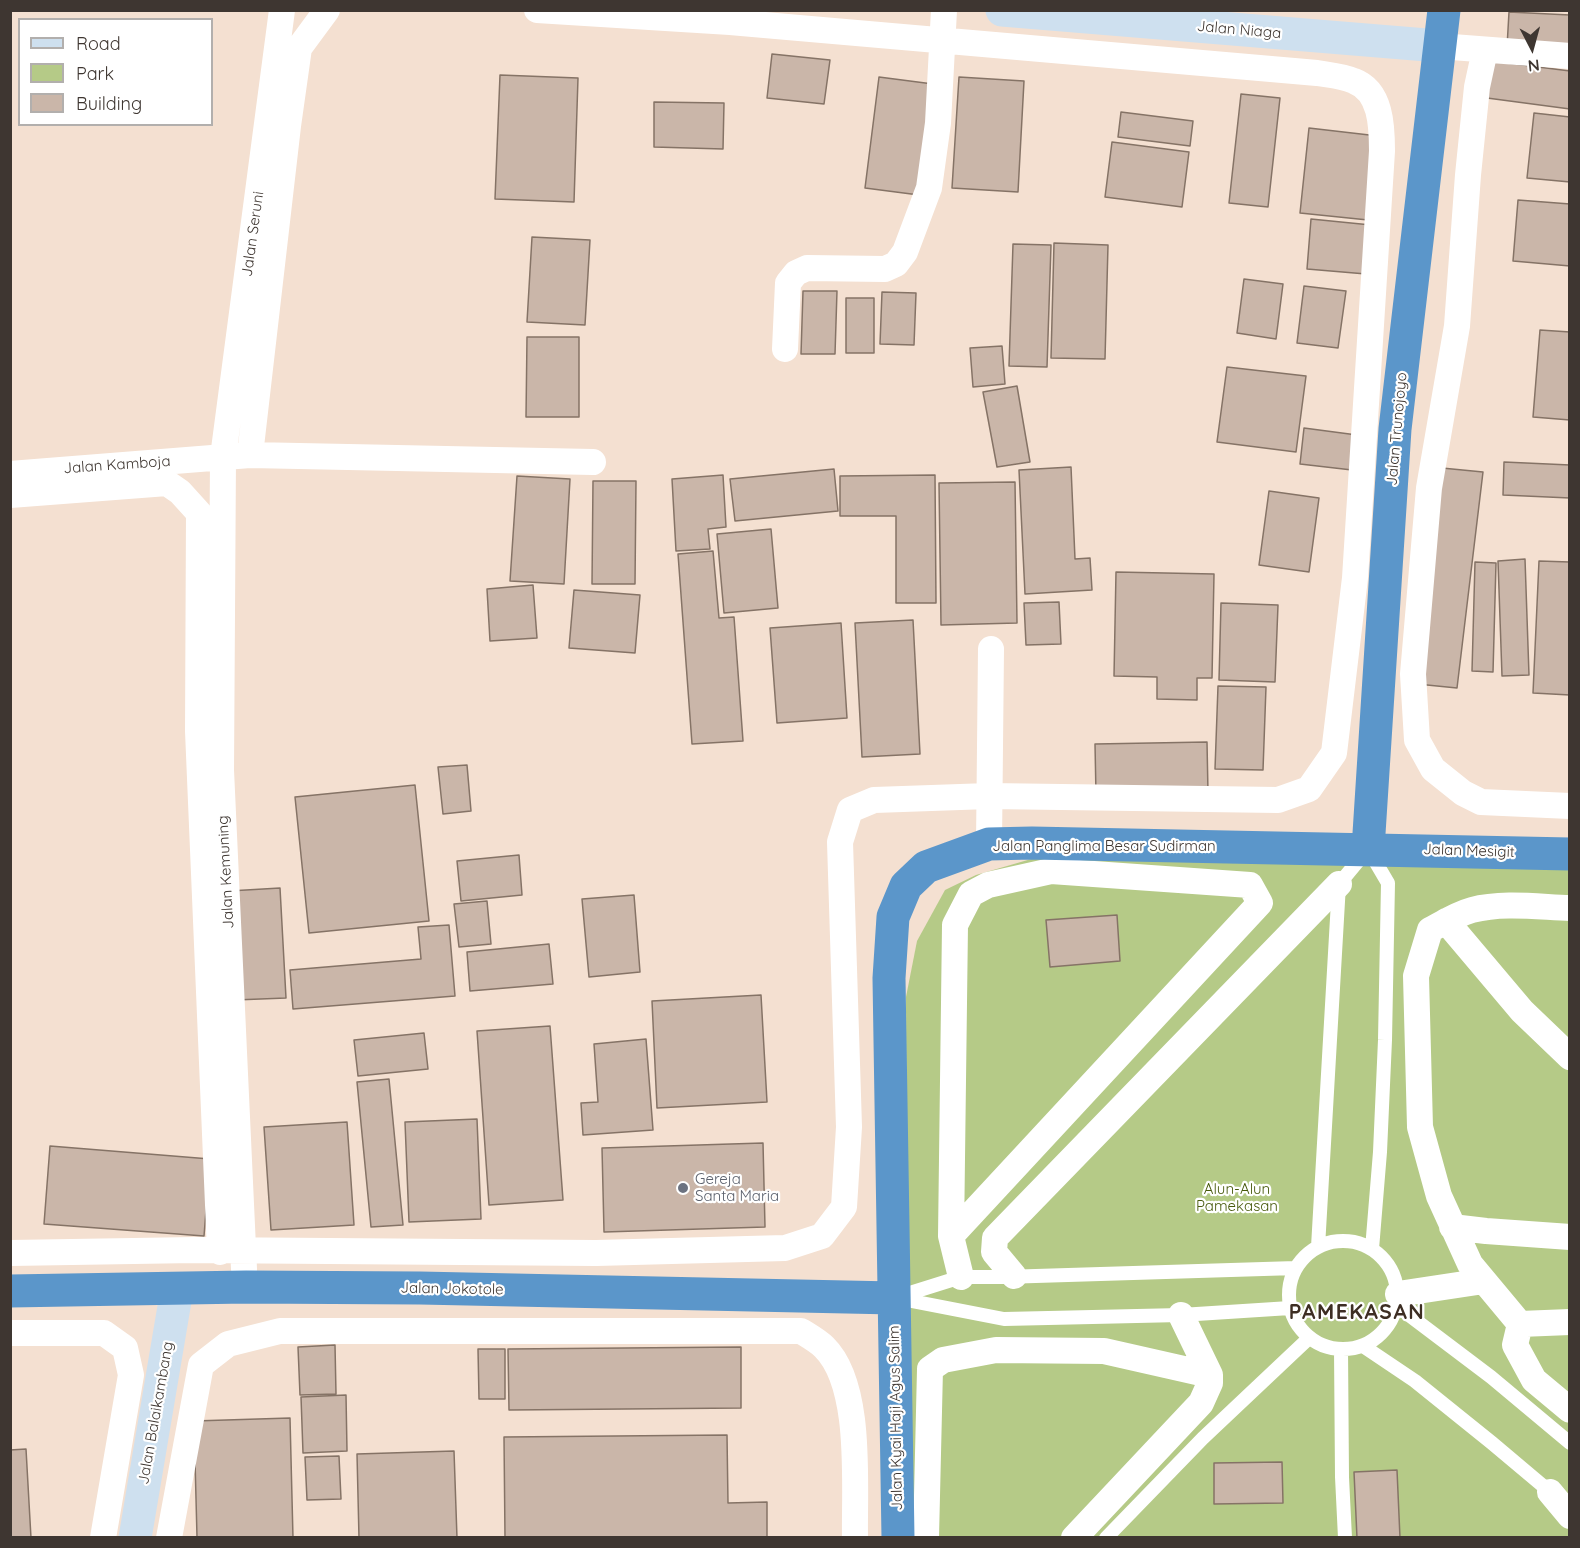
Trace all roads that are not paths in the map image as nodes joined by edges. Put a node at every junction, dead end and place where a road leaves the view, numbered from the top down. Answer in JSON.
{"nodes":[{"id":1,"x":282,"y":10,"type":"edge"},
{"id":2,"x":327,"y":10,"type":"edge"},
{"id":3,"x":537,"y":10,"type":"edge"},
{"id":4,"x":944,"y":10,"type":"edge"},
{"id":5,"x":1002,"y":10,"type":"edge"},
{"id":6,"x":1444,"y":10,"type":"edge"},
{"id":7,"x":941,"y":40,"type":"junction"},
{"id":8,"x":1439,"y":46,"type":"junction"},
{"id":9,"x":1485,"y":50,"type":"junction"},
{"id":10,"x":1569,"y":56,"type":"edge"},
{"id":11,"x":785,"y":349,"type":"dead end"},
{"id":12,"x":250,"y":455,"type":"junction"},
{"id":13,"x":223,"y":457,"type":"junction"},
{"id":14,"x":593,"y":462,"type":"dead end"},
{"id":15,"x":10,"y":474,"type":"edge"},
{"id":16,"x":10,"y":495,"type":"edge"},
{"id":17,"x":991,"y":649,"type":"dead end"},
{"id":18,"x":988,"y":796,"type":"junction"},
{"id":19,"x":1569,"y":806,"type":"edge"},
{"id":20,"x":989,"y":844,"type":"junction"},
{"id":21,"x":1368,"y":849,"type":"junction"},
{"id":22,"x":1569,"y":854,"type":"edge"},
{"id":23,"x":1339,"y":884,"type":"junction"},
{"id":24,"x":1569,"y":909,"type":"edge"},
{"id":25,"x":1446,"y":921,"type":"junction"},
{"id":26,"x":1569,"y":1057,"type":"edge"},
{"id":27,"x":1452,"y":1227,"type":"junction"},
{"id":28,"x":951,"y":1236,"type":"junction"},
{"id":29,"x":1569,"y":1237,"type":"edge"},
{"id":30,"x":1318,"y":1247,"type":"junction"},
{"id":31,"x":1372,"y":1249,"type":"junction"},
{"id":32,"x":231,"y":1252,"type":"junction"},
{"id":33,"x":10,"y":1253,"type":"edge"},
{"id":34,"x":1296,"y":1268,"type":"junction"},
{"id":35,"x":961,"y":1276,"type":"junction"},
{"id":36,"x":1014,"y":1276,"type":"junction"},
{"id":37,"x":1484,"y":1281,"type":"junction"},
{"id":38,"x":246,"y":1287,"type":"junction"},
{"id":39,"x":177,"y":1288,"type":"junction"},
{"id":40,"x":10,"y":1291,"type":"edge"},
{"id":41,"x":894,"y":1298,"type":"junction"},
{"id":42,"x":1397,"y":1300,"type":"junction"},
{"id":43,"x":1290,"y":1308,"type":"junction"},
{"id":44,"x":1181,"y":1315,"type":"junction"},
{"id":45,"x":1569,"y":1322,"type":"edge"},
{"id":46,"x":1520,"y":1324,"type":"junction"},
{"id":47,"x":10,"y":1333,"type":"edge"},
{"id":48,"x":1310,"y":1338,"type":"junction"},
{"id":49,"x":1363,"y":1346,"type":"junction"},
{"id":50,"x":1341,"y":1349,"type":"junction"},
{"id":51,"x":1210,"y":1375,"type":"junction"},
{"id":52,"x":1569,"y":1410,"type":"edge"},
{"id":53,"x":1569,"y":1443,"type":"edge"},
{"id":54,"x":1550,"y":1492,"type":"junction"},
{"id":55,"x":1569,"y":1509,"type":"edge"},
{"id":56,"x":1569,"y":1516,"type":"edge"},
{"id":57,"x":103,"y":1538,"type":"edge"},
{"id":58,"x":135,"y":1538,"type":"edge"},
{"id":59,"x":169,"y":1538,"type":"edge"},
{"id":60,"x":855,"y":1538,"type":"edge"},
{"id":61,"x":898,"y":1538,"type":"edge"},
{"id":62,"x":926,"y":1538,"type":"edge"},
{"id":63,"x":1074,"y":1538,"type":"edge"},
{"id":64,"x":1106,"y":1538,"type":"edge"},
{"id":65,"x":1345,"y":1538,"type":"edge"}],
"edges":[{"from":1,"to":13,"type":"street","name":"Jalan Seruni"},
{"from":2,"to":12,"type":"street"},
{"from":3,"to":7,"type":"street"},
{"from":4,"to":7,"type":"street"},
{"from":5,"to":8,"type":"street","name":"Jalan Niaga"},
{"from":6,"to":8,"type":"highway","name":"Jalan Trunojoyo"},
{"from":7,"to":11,"type":"street"},
{"from":7,"to":18,"type":"street"},
{"from":8,"to":9,"type":"street"},
{"from":8,"to":21,"type":"highway","name":"Jalan Trunojoyo"},
{"from":9,"to":10,"type":"street"},
{"from":9,"to":19,"type":"street"},
{"from":12,"to":13,"type":"street","name":"Jalan Kamboja"},
{"from":12,"to":14,"type":"street","name":"Jalan Kamboja"},
{"from":13,"to":15,"type":"street","name":"Jalan Kamboja"},
{"from":13,"to":32,"type":"street","name":"Jalan Kemuning"},
{"from":16,"to":32,"type":"street"},
{"from":17,"to":18,"type":"street"},
{"from":18,"to":20,"type":"street"},
{"from":18,"to":32,"type":"street"},
{"from":20,"to":21,"type":"highway","name":"Jalan Panglima Besar Sudirman"},
{"from":20,"to":41,"type":"highway","name":"Jalan Panglima Besar Sudirman"},
{"from":21,"to":22,"type":"highway","name":"Jalan Mesigit"},
{"from":21,"to":23,"type":"lane"},
{"from":21,"to":31,"type":"lane"},
{"from":23,"to":30,"type":"lane"},
{"from":23,"to":36,"type":"street"},
{"from":24,"to":25,"type":"street"},
{"from":25,"to":26,"type":"street"},
{"from":25,"to":27,"type":"street"},
{"from":27,"to":29,"type":"street"},
{"from":27,"to":37,"type":"street"},
{"from":28,"to":28,"type":"street"},
{"from":28,"to":35,"type":"street"},
{"from":30,"to":31,"type":"lane"},
{"from":30,"to":34,"type":"lane"},
{"from":31,"to":42,"type":"lane"},
{"from":32,"to":33,"type":"street"},
{"from":32,"to":38,"type":"street","name":"Jalan Kemuning"},
{"from":34,"to":36,"type":"lane"},
{"from":34,"to":43,"type":"lane"},
{"from":35,"to":36,"type":"lane"},
{"from":35,"to":41,"type":"lane"},
{"from":37,"to":42,"type":"street"},
{"from":37,"to":46,"type":"street"},
{"from":38,"to":39,"type":"highway","name":"Jalan Jokotole"},
{"from":38,"to":41,"type":"highway","name":"Jalan Jokotole"},
{"from":39,"to":40,"type":"highway","name":"Jalan Jokotole"},
{"from":39,"to":58,"type":"street","name":"Jalan Balaikambang"},
{"from":41,"to":44,"type":"lane"},
{"from":41,"to":61,"type":"highway","name":"Jalan Kyai Haji Agus Salim"},
{"from":42,"to":49,"type":"lane"},
{"from":42,"to":53,"type":"lane"},
{"from":43,"to":44,"type":"lane"},
{"from":43,"to":48,"type":"lane"},
{"from":44,"to":51,"type":"street"},
{"from":45,"to":46,"type":"street"},
{"from":46,"to":52,"type":"street"},
{"from":47,"to":57,"type":"street"},
{"from":48,"to":50,"type":"lane"},
{"from":48,"to":64,"type":"lane"},
{"from":49,"to":50,"type":"lane"},
{"from":49,"to":54,"type":"lane"},
{"from":50,"to":65,"type":"lane"},
{"from":51,"to":62,"type":"street"},
{"from":51,"to":63,"type":"street"},
{"from":54,"to":55,"type":"lane"},
{"from":54,"to":56,"type":"street"},
{"from":59,"to":60,"type":"street"}]}
